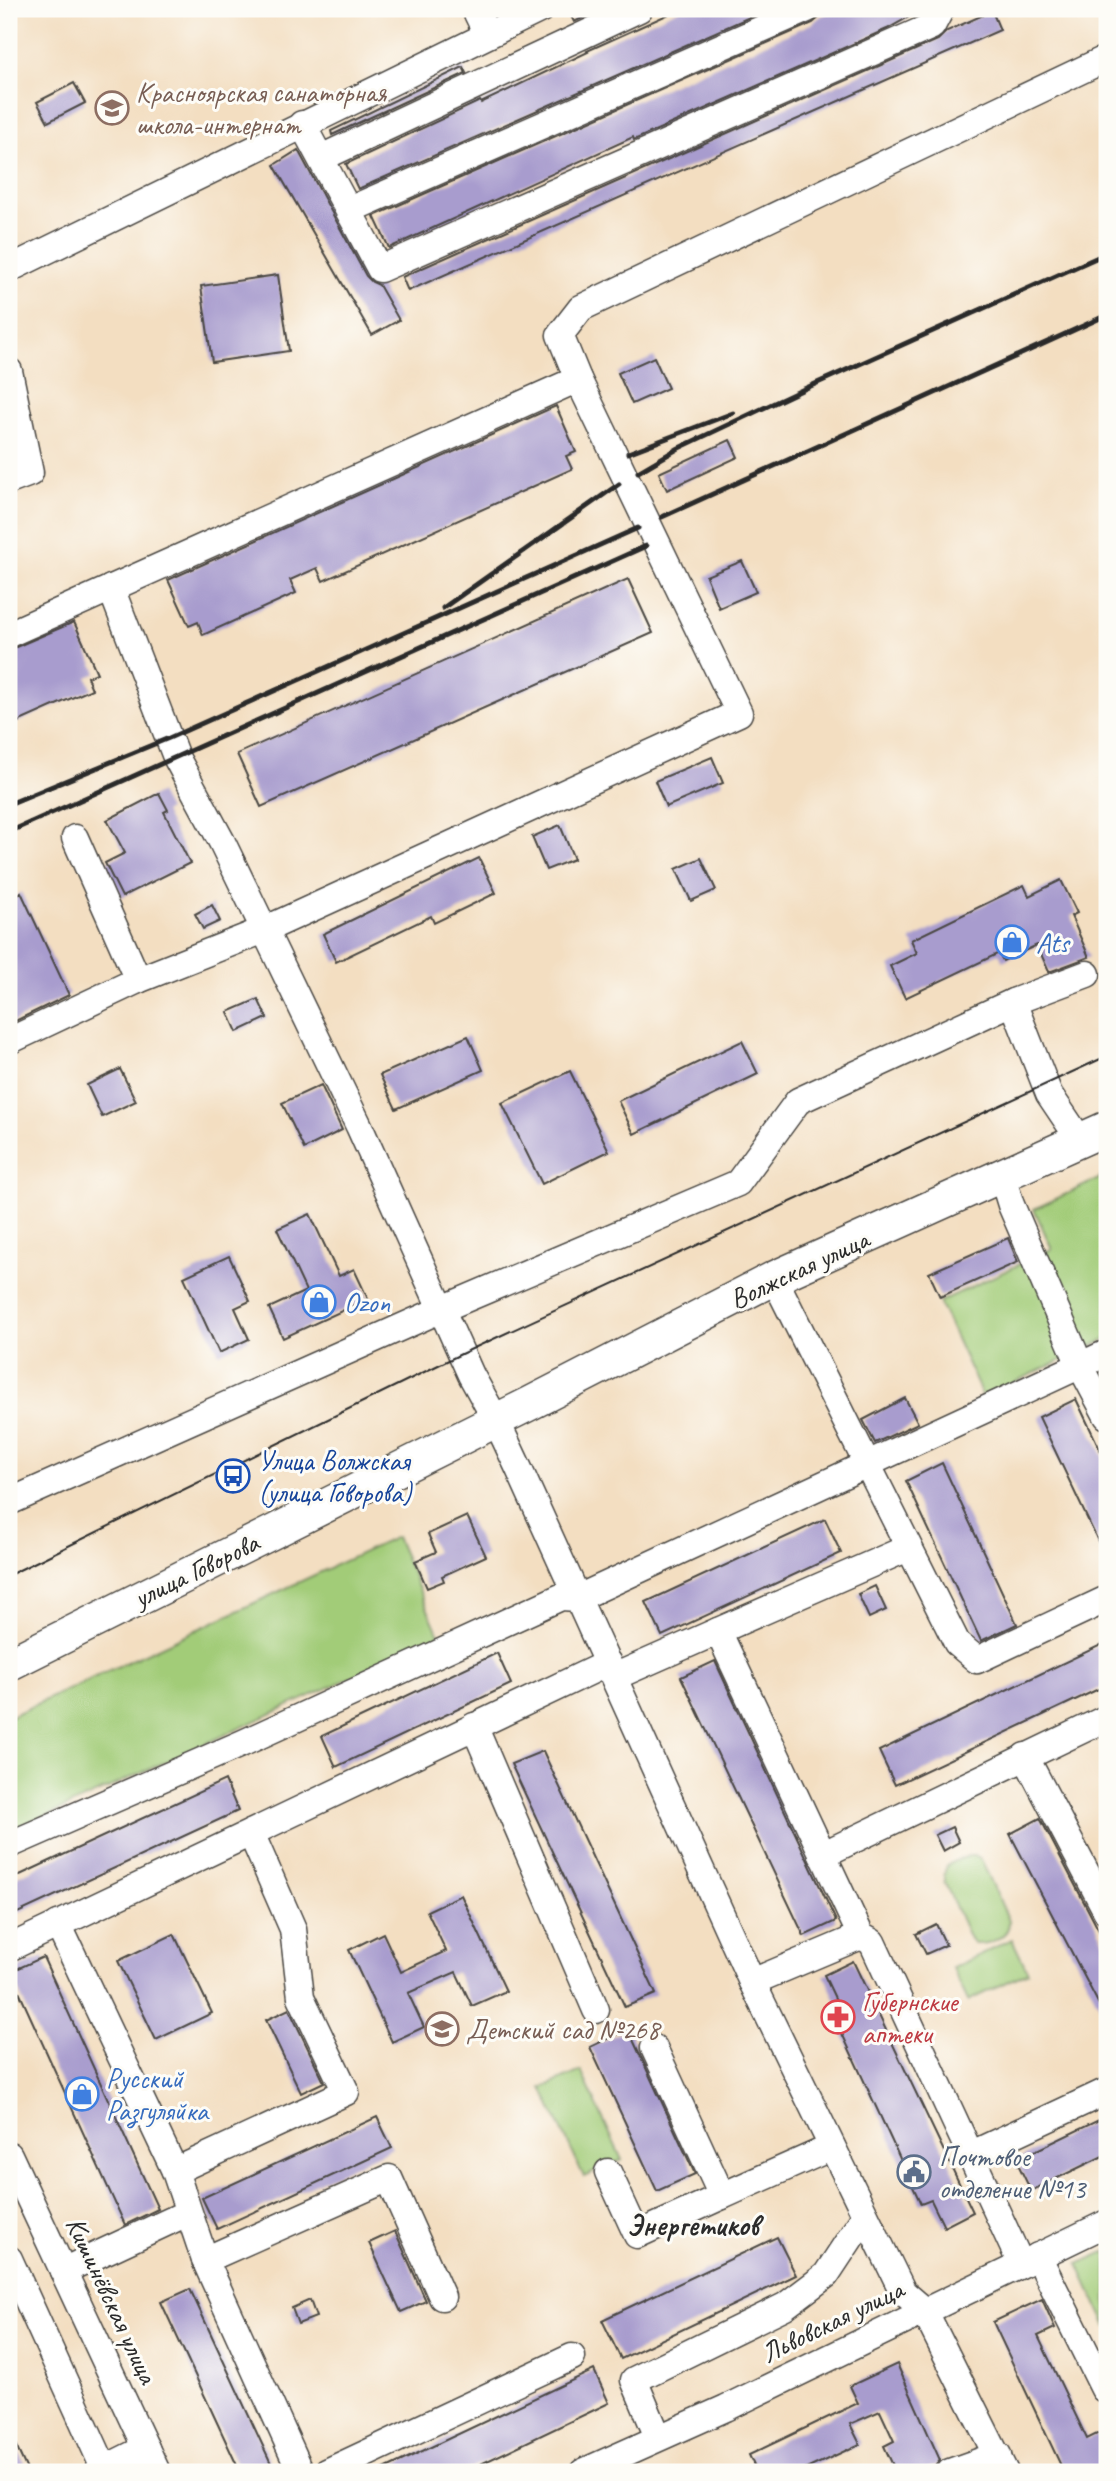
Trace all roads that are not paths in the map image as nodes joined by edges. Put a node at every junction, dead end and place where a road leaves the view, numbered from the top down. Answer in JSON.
{"nodes":[{"id":1,"x":475,"y":9,"type":"edge"},
{"id":2,"x":541,"y":9,"type":"edge"},
{"id":3,"x":639,"y":9,"type":"edge"},
{"id":4,"x":807,"y":9,"type":"edge"},
{"id":5,"x":941,"y":9,"type":"edge"},
{"id":6,"x":487,"y":34,"type":"junction"},
{"id":7,"x":1107,"y":58,"type":"edge"},
{"id":8,"x":302,"y":124,"type":"junction"},
{"id":9,"x":321,"y":158,"type":"junction"},
{"id":10,"x":349,"y":210,"type":"junction"},
{"id":11,"x":9,"y":269,"type":"edge"},
{"id":12,"x":9,"y":371,"type":"edge"},
{"id":13,"x":578,"y":379,"type":"junction"},
{"id":14,"x":9,"y":481,"type":"edge"},
{"id":15,"x":111,"y":588,"type":"junction"},
{"id":16,"x":9,"y":634,"type":"edge"},
{"id":17,"x":75,"y":838,"type":"dead end"},
{"id":18,"x":264,"y":930,"type":"junction"},
{"id":19,"x":1087,"y":974,"type":"dead end"},
{"id":20,"x":138,"y":980,"type":"junction"},
{"id":21,"x":1013,"y":1002,"type":"junction"},
{"id":22,"x":9,"y":1041,"type":"edge"},
{"id":23,"x":1093,"y":1134,"type":"edge"},
{"id":24,"x":1002,"y":1176,"type":"junction"},
{"id":25,"x":775,"y":1278,"type":"junction"},
{"id":26,"x":442,"y":1309,"type":"junction"},
{"id":27,"x":1107,"y":1353,"type":"edge"},
{"id":28,"x":1080,"y":1365,"type":"junction"},
{"id":29,"x":1107,"y":1416,"type":"edge"},
{"id":30,"x":496,"y":1420,"type":"junction"},
{"id":31,"x":867,"y":1465,"type":"junction"},
{"id":32,"x":9,"y":1501,"type":"edge"},
{"id":33,"x":908,"y":1548,"type":"junction"},
{"id":34,"x":578,"y":1598,"type":"junction"},
{"id":35,"x":1107,"y":1599,"type":"edge"},
{"id":36,"x":718,"y":1632,"type":"junction"},
{"id":37,"x":9,"y":1664,"type":"edge"},
{"id":38,"x":611,"y":1670,"type":"junction"},
{"id":39,"x":1107,"y":1718,"type":"edge"},
{"id":40,"x":474,"y":1726,"type":"junction"},
{"id":41,"x":1025,"y":1756,"type":"junction"},
{"id":42,"x":251,"y":1833,"type":"junction"},
{"id":43,"x":9,"y":1845,"type":"edge"},
{"id":44,"x":822,"y":1855,"type":"junction"},
{"id":45,"x":1107,"y":1912,"type":"edge"},
{"id":46,"x":58,"y":1924,"type":"junction"},
{"id":47,"x":861,"y":1936,"type":"junction"},
{"id":48,"x":9,"y":1948,"type":"edge"},
{"id":49,"x":752,"y":1982,"type":"junction"},
{"id":50,"x":596,"y":2010,"type":"dead end"},
{"id":51,"x":654,"y":2048,"type":"dead end"},
{"id":52,"x":1107,"y":2091,"type":"edge"},
{"id":53,"x":832,"y":2147,"type":"junction"},
{"id":54,"x":9,"y":2155,"type":"edge"},
{"id":55,"x":970,"y":2155,"type":"junction"},
{"id":56,"x":175,"y":2171,"type":"junction"},
{"id":57,"x":608,"y":2172,"type":"dead end"},
{"id":58,"x":722,"y":2196,"type":"junction"},
{"id":59,"x":187,"y":2213,"type":"junction"},
{"id":60,"x":865,"y":2216,"type":"junction"},
{"id":61,"x":1107,"y":2223,"type":"edge"},
{"id":62,"x":46,"y":2233,"type":"junction"},
{"id":63,"x":9,"y":2250,"type":"edge"},
{"id":64,"x":9,"y":2259,"type":"edge"},
{"id":65,"x":205,"y":2260,"type":"junction"},
{"id":66,"x":1030,"y":2260,"type":"junction"},
{"id":67,"x":63,"y":2270,"type":"junction"},
{"id":68,"x":442,"y":2297,"type":"dead end"},
{"id":69,"x":924,"y":2311,"type":"junction"},
{"id":70,"x":572,"y":2357,"type":"dead end"},
{"id":71,"x":1104,"y":2389,"type":"dead end"},
{"id":72,"x":658,"y":2437,"type":"junction"},
{"id":73,"x":151,"y":2460,"type":"edge"},
{"id":74,"x":1001,"y":2464,"type":"edge"},
{"id":75,"x":101,"y":2470,"type":"edge"},
{"id":76,"x":301,"y":2472,"type":"edge"},
{"id":77,"x":327,"y":2472,"type":"edge"},
{"id":78,"x":583,"y":2472,"type":"edge"},
{"id":79,"x":950,"y":2472,"type":"edge"}],
"edges":[{"from":1,"to":6,"type":"street"},
{"from":2,"to":6,"type":"street"},
{"from":3,"to":9,"type":"street"},
{"from":4,"to":10,"type":"street"},
{"from":5,"to":10,"type":"street"},
{"from":6,"to":8,"type":"street"},
{"from":7,"to":13,"type":"street"},
{"from":8,"to":9,"type":"street"},
{"from":8,"to":11,"type":"street"},
{"from":9,"to":10,"type":"street"},
{"from":12,"to":14,"type":"street"},
{"from":13,"to":15,"type":"street"},
{"from":13,"to":18,"type":"street"},
{"from":15,"to":16,"type":"street"},
{"from":15,"to":18,"type":"street"},
{"from":17,"to":20,"type":"street"},
{"from":18,"to":20,"type":"street"},
{"from":18,"to":26,"type":"street"},
{"from":19,"to":21,"type":"street"},
{"from":20,"to":22,"type":"street"},
{"from":21,"to":23,"type":"street"},
{"from":21,"to":26,"type":"street"},
{"from":23,"to":24,"type":"main road","name":"Волжская улица"},
{"from":24,"to":25,"type":"main road","name":"Волжская улица"},
{"from":24,"to":28,"type":"street"},
{"from":25,"to":30,"type":"main road","name":"Волжская улица"},
{"from":25,"to":31,"type":"street"},
{"from":26,"to":30,"type":"street"},
{"from":26,"to":32,"type":"street"},
{"from":27,"to":28,"type":"street"},
{"from":28,"to":29,"type":"street"},
{"from":28,"to":31,"type":"street"},
{"from":30,"to":34,"type":"street"},
{"from":30,"to":37,"type":"main road","name":"улица Говорова"},
{"from":31,"to":33,"type":"street"},
{"from":31,"to":34,"type":"street"},
{"from":33,"to":35,"type":"street"},
{"from":33,"to":36,"type":"street"},
{"from":34,"to":38,"type":"street"},
{"from":34,"to":43,"type":"street"},
{"from":36,"to":38,"type":"street"},
{"from":36,"to":44,"type":"street"},
{"from":38,"to":40,"type":"street"},
{"from":38,"to":49,"type":"street"},
{"from":39,"to":41,"type":"street"},
{"from":40,"to":42,"type":"street"},
{"from":40,"to":50,"type":"street"},
{"from":41,"to":44,"type":"street"},
{"from":41,"to":45,"type":"street"},
{"from":42,"to":46,"type":"street"},
{"from":42,"to":56,"type":"street"},
{"from":44,"to":47,"type":"street"},
{"from":46,"to":48,"type":"street"},
{"from":46,"to":56,"type":"street"},
{"from":47,"to":49,"type":"street"},
{"from":47,"to":55,"type":"street"},
{"from":49,"to":53,"type":"street"},
{"from":51,"to":58,"type":"street"},
{"from":52,"to":55,"type":"street"},
{"from":53,"to":58,"type":"street"},
{"from":53,"to":60,"type":"street"},
{"from":54,"to":62,"type":"street","name":"Кишинёвская улица"},
{"from":55,"to":66,"type":"street"},
{"from":56,"to":59,"type":"street"},
{"from":57,"to":58,"type":"street"},
{"from":59,"to":65,"type":"street"},
{"from":59,"to":67,"type":"street"},
{"from":60,"to":69,"type":"street"},
{"from":60,"to":72,"type":"street"},
{"from":61,"to":66,"type":"street","name":"Львовская улица"},
{"from":62,"to":63,"type":"street"},
{"from":62,"to":67,"type":"street","name":"Кишинёвская улица"},
{"from":64,"to":75,"type":"street"},
{"from":65,"to":68,"type":"street"},
{"from":65,"to":76,"type":"street"},
{"from":66,"to":69,"type":"street","name":"Львовская улица"},
{"from":66,"to":71,"type":"street"},
{"from":67,"to":73,"type":"street","name":"Кишинёвская улица"},
{"from":69,"to":72,"type":"street","name":"Львовская улица"},
{"from":69,"to":74,"type":"street"},
{"from":70,"to":77,"type":"street"},
{"from":72,"to":78,"type":"street","name":"Львовская улица"},
{"from":73,"to":75,"type":"street"},
{"from":74,"to":79,"type":"street"}]}
